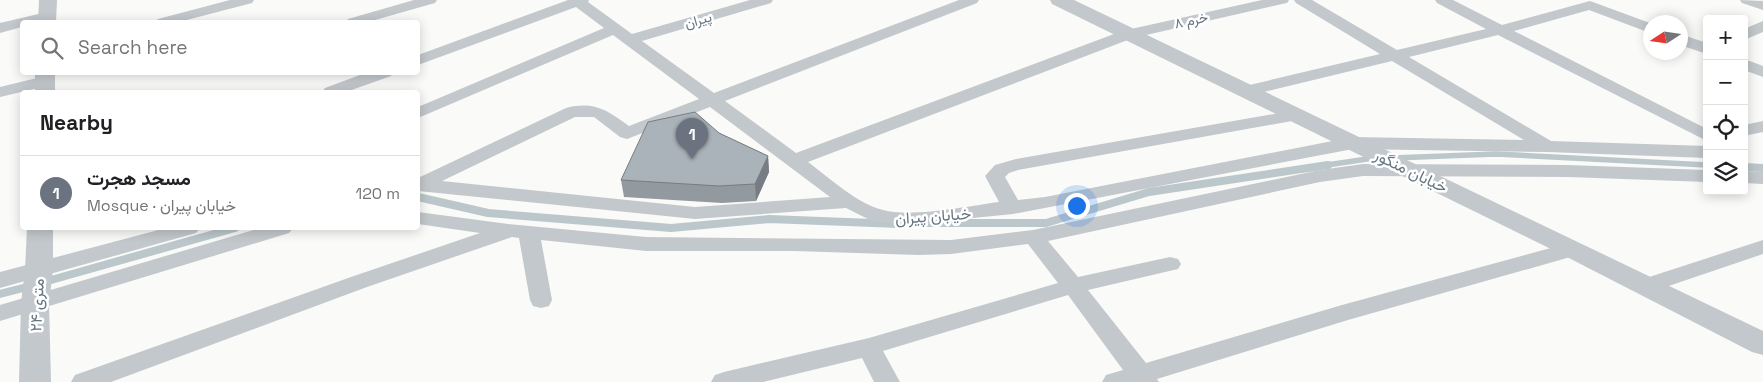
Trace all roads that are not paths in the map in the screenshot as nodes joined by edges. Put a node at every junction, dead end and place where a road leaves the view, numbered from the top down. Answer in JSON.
{"nodes":[{"id":1,"x":247,"y":0,"type":"edge"},
{"id":2,"x":430,"y":0,"type":"edge"},
{"id":3,"x":579,"y":0,"type":"edge"},
{"id":4,"x":766,"y":0,"type":"edge"},
{"id":5,"x":972,"y":0,"type":"edge"},
{"id":6,"x":1059,"y":0,"type":"edge"},
{"id":7,"x":1282,"y":0,"type":"edge"},
{"id":8,"x":1301,"y":0,"type":"edge"},
{"id":9,"x":1442,"y":0,"type":"edge"},
{"id":10,"x":1747,"y":0,"type":"edge"},
{"id":11,"x":1585,"y":2,"type":"edge"},
{"id":12,"x":1763,"y":6,"type":"edge"},
{"id":13,"x":48,"y":8,"type":"edge"},
{"id":14,"x":172,"y":20,"type":"edge"},
{"id":15,"x":360,"y":20,"type":"edge"},
{"id":16,"x":1643,"y":25,"type":"edge"},
{"id":17,"x":1763,"y":26,"type":"edge"},
{"id":18,"x":0,"y":28,"type":"edge"},
{"id":19,"x":1500,"y":30,"type":"junction"},
{"id":20,"x":1748,"y":33,"type":"edge"},
{"id":21,"x":1128,"y":34,"type":"junction"},
{"id":22,"x":621,"y":35,"type":"junction"},
{"id":23,"x":1688,"y":42,"type":"edge"},
{"id":24,"x":1703,"y":48,"type":"edge"},
{"id":25,"x":1395,"y":56,"type":"junction"},
{"id":26,"x":420,"y":59,"type":"edge"},
{"id":27,"x":1748,"y":66,"type":"edge"},
{"id":28,"x":1763,"y":72,"type":"edge"},
{"id":29,"x":377,"y":75,"type":"edge"},
{"id":30,"x":45,"y":82,"type":"edge"},
{"id":31,"x":336,"y":90,"type":"edge"},
{"id":32,"x":1247,"y":91,"type":"junction"},
{"id":33,"x":0,"y":92,"type":"edge"},
{"id":34,"x":713,"y":100,"type":"junction"},
{"id":35,"x":420,"y":111,"type":"edge"},
{"id":36,"x":1297,"y":115,"type":"junction"},
{"id":37,"x":1763,"y":126,"type":"edge"},
{"id":38,"x":1748,"y":130,"type":"edge"},
{"id":39,"x":1703,"y":134,"type":"edge"},
{"id":40,"x":1353,"y":143,"type":"junction"},
{"id":41,"x":1546,"y":146,"type":"junction"},
{"id":42,"x":1703,"y":152,"type":"edge"},
{"id":43,"x":794,"y":161,"type":"junction"},
{"id":44,"x":1411,"y":171,"type":"junction"},
{"id":45,"x":1703,"y":176,"type":"edge"},
{"id":46,"x":1748,"y":178,"type":"edge"},
{"id":47,"x":1763,"y":178,"type":"edge"},
{"id":48,"x":420,"y":183,"type":"edge"},
{"id":49,"x":420,"y":184,"type":"edge"},
{"id":50,"x":850,"y":202,"type":"junction"},
{"id":51,"x":1014,"y":208,"type":"junction"},
{"id":52,"x":420,"y":218,"type":"edge"},
{"id":53,"x":40,"y":230,"type":"edge"},
{"id":54,"x":176,"y":230,"type":"edge"},
{"id":55,"x":275,"y":230,"type":"edge"},
{"id":56,"x":520,"y":231,"type":"junction"},
{"id":57,"x":1033,"y":237,"type":"junction"},
{"id":58,"x":1763,"y":247,"type":"edge"},
{"id":59,"x":1573,"y":250,"type":"junction"},
{"id":60,"x":1170,"y":264,"type":"dead end"},
{"id":61,"x":39,"y":270,"type":"junction"},
{"id":62,"x":0,"y":280,"type":"edge"},
{"id":63,"x":1072,"y":286,"type":"junction"},
{"id":64,"x":1646,"y":286,"type":"junction"},
{"id":65,"x":541,"y":300,"type":"dead end"},
{"id":66,"x":36,"y":303,"type":"junction"},
{"id":67,"x":0,"y":313,"type":"edge"},
{"id":68,"x":1763,"y":344,"type":"edge"},
{"id":69,"x":869,"y":347,"type":"junction"},
{"id":70,"x":1142,"y":378,"type":"edge"},
{"id":71,"x":35,"y":382,"type":"edge"},
{"id":72,"x":84,"y":382,"type":"edge"},
{"id":73,"x":724,"y":382,"type":"edge"},
{"id":74,"x":887,"y":382,"type":"edge"},
{"id":75,"x":1115,"y":382,"type":"edge"}],
"edges":[{"from":1,"to":14,"type":"street"},
{"from":2,"to":15,"type":"street"},
{"from":3,"to":22,"type":"street","name":"خیابان پیران"},
{"from":3,"to":26,"type":"street"},
{"from":4,"to":22,"type":"street","name":"پیران"},
{"from":5,"to":34,"type":"street"},
{"from":6,"to":21,"type":"street","name":"خیابان منگور"},
{"from":7,"to":21,"type":"street","name":"خرم ۸"},
{"from":8,"to":25,"type":"street"},
{"from":9,"to":19,"type":"street"},
{"from":10,"to":12,"type":"street"},
{"from":11,"to":16,"type":"street"},
{"from":11,"to":19,"type":"street"},
{"from":13,"to":18,"type":"street"},
{"from":17,"to":20,"type":"street"},
{"from":19,"to":25,"type":"street"},
{"from":19,"to":39,"type":"street"},
{"from":21,"to":32,"type":"street","name":"خیابان منگور"},
{"from":21,"to":43,"type":"street","name":"خرم ۸"},
{"from":22,"to":34,"type":"street","name":"خیابان پیران"},
{"from":22,"to":35,"type":"street","name":"پیران"},
{"from":23,"to":24,"type":"street"},
{"from":25,"to":32,"type":"street"},
{"from":25,"to":41,"type":"street"},
{"from":27,"to":28,"type":"street"},
{"from":29,"to":31,"type":"street"},
{"from":30,"to":33,"type":"street"},
{"from":32,"to":36,"type":"street","name":"خیابان منگور"},
{"from":34,"to":43,"type":"street","name":"خیابان پیران"},
{"from":34,"to":48,"type":"street"},
{"from":36,"to":40,"type":"street","name":"خیابان منگور"},
{"from":36,"to":51,"type":"street"},
{"from":37,"to":38,"type":"street"},
{"from":40,"to":41,"type":"street","name":"خیابان پیران"},
{"from":40,"to":44,"type":"street","name":"خیابان منگور"},
{"from":40,"to":51,"type":"street","name":"خیابان پیران"},
{"from":41,"to":42,"type":"street","name":"خیابان پیران"},
{"from":43,"to":50,"type":"street","name":"خیابان پیران"},
{"from":44,"to":45,"type":"street"},
{"from":44,"to":57,"type":"street"},
{"from":44,"to":59,"type":"street","name":"خیابان منگور"},
{"from":46,"to":47,"type":"street"},
{"from":49,"to":50,"type":"street"},
{"from":50,"to":51,"type":"street","name":"خیابان پیران"},
{"from":52,"to":56,"type":"street"},
{"from":53,"to":61,"type":"street","name":"۲۴ متری"},
{"from":54,"to":61,"type":"street"},
{"from":55,"to":66,"type":"street"},
{"from":56,"to":57,"type":"street"},
{"from":56,"to":65,"type":"street"},
{"from":56,"to":72,"type":"street"},
{"from":57,"to":63,"type":"street"},
{"from":58,"to":64,"type":"street"},
{"from":59,"to":64,"type":"street","name":"خیابان منگور"},
{"from":59,"to":70,"type":"street"},
{"from":60,"to":63,"type":"street"},
{"from":61,"to":62,"type":"street"},
{"from":61,"to":66,"type":"street","name":"۲۴ متری"},
{"from":63,"to":69,"type":"street"},
{"from":63,"to":70,"type":"street"},
{"from":64,"to":68,"type":"street","name":"خیابان منگور"},
{"from":66,"to":67,"type":"street"},
{"from":66,"to":71,"type":"street","name":"۲۴ متری"},
{"from":69,"to":73,"type":"street"},
{"from":69,"to":74,"type":"street"},
{"from":70,"to":75,"type":"street"}]}
